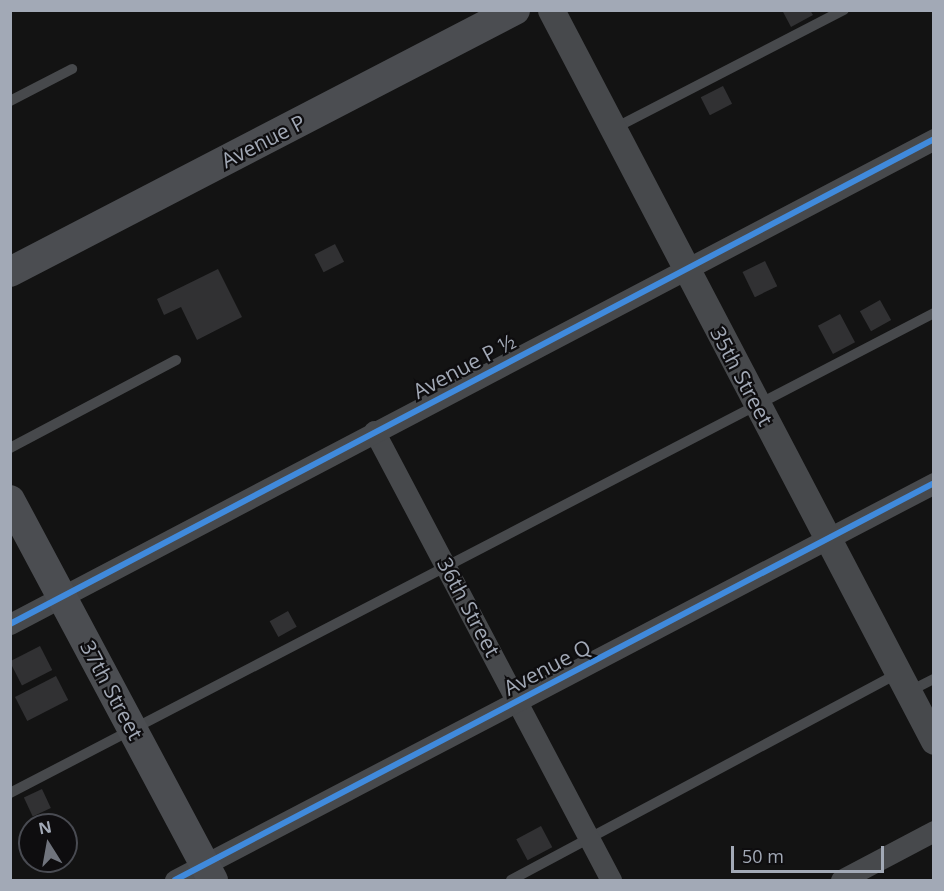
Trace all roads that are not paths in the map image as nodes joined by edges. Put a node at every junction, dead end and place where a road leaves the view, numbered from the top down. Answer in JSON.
{"nodes":[{"id":1,"x":514,"y":10,"type":"edge"},
{"id":2,"x":551,"y":10,"type":"edge"},
{"id":3,"x":844,"y":10,"type":"edge"},
{"id":4,"x":72,"y":69,"type":"dead end"},
{"id":5,"x":10,"y":101,"type":"edge"},
{"id":6,"x":613,"y":129,"type":"junction"},
{"id":7,"x":933,"y":139,"type":"edge"},
{"id":8,"x":686,"y":268,"type":"junction"},
{"id":9,"x":10,"y":272,"type":"edge"},
{"id":10,"x":933,"y":313,"type":"edge"},
{"id":11,"x":176,"y":360,"type":"dead end"},
{"id":12,"x":758,"y":405,"type":"junction"},
{"id":13,"x":374,"y":431,"type":"junction"},
{"id":14,"x":10,"y":448,"type":"edge"},
{"id":15,"x":933,"y":483,"type":"edge"},
{"id":16,"x":10,"y":500,"type":"edge"},
{"id":17,"x":828,"y":538,"type":"junction"},
{"id":18,"x":448,"y":565,"type":"junction"},
{"id":19,"x":62,"y":597,"type":"junction"},
{"id":20,"x":10,"y":624,"type":"edge"},
{"id":21,"x":933,"y":679,"type":"edge"},
{"id":22,"x":903,"y":683,"type":"junction"},
{"id":23,"x":518,"y":701,"type":"junction"},
{"id":24,"x":132,"y":729,"type":"junction"},
{"id":25,"x":933,"y":741,"type":"edge"},
{"id":26,"x":10,"y":793,"type":"edge"},
{"id":27,"x":933,"y":831,"type":"edge"},
{"id":28,"x":590,"y":840,"type":"junction"},
{"id":29,"x":209,"y":873,"type":"edge"},
{"id":30,"x":175,"y":880,"type":"edge"},
{"id":31,"x":511,"y":880,"type":"edge"},
{"id":32,"x":611,"y":880,"type":"edge"},
{"id":33,"x":842,"y":880,"type":"edge"}],
"edges":[{"from":1,"to":9,"type":"main road","name":"Avenue P"},
{"from":2,"to":6,"type":"street","name":"35th Street"},
{"from":3,"to":6,"type":"lane"},
{"from":4,"to":5,"type":"lane"},
{"from":6,"to":8,"type":"street","name":"35th Street"},
{"from":7,"to":8,"type":"street","name":"Avenue P ½"},
{"from":8,"to":12,"type":"street","name":"35th Street"},
{"from":8,"to":13,"type":"street","name":"Avenue P ½"},
{"from":10,"to":12,"type":"lane"},
{"from":11,"to":14,"type":"lane"},
{"from":12,"to":17,"type":"street","name":"35th Street"},
{"from":12,"to":18,"type":"lane"},
{"from":13,"to":18,"type":"street","name":"36th Street"},
{"from":13,"to":19,"type":"street","name":"Avenue P ½"},
{"from":15,"to":17,"type":"street","name":"Avenue Q"},
{"from":16,"to":19,"type":"main road","name":"37th Street"},
{"from":17,"to":22,"type":"street","name":"35th Street"},
{"from":17,"to":23,"type":"street","name":"Avenue Q"},
{"from":18,"to":23,"type":"street","name":"36th Street"},
{"from":18,"to":24,"type":"lane"},
{"from":19,"to":20,"type":"street","name":"Avenue P ½"},
{"from":19,"to":24,"type":"main road","name":"37th Street"},
{"from":21,"to":22,"type":"lane"},
{"from":22,"to":25,"type":"street","name":"35th Street"},
{"from":22,"to":28,"type":"lane"},
{"from":23,"to":28,"type":"street","name":"36th Street"},
{"from":23,"to":29,"type":"street","name":"Avenue Q"},
{"from":24,"to":26,"type":"lane"},
{"from":24,"to":29,"type":"main road","name":"37th Street"},
{"from":27,"to":33,"type":"street"},
{"from":28,"to":31,"type":"lane"},
{"from":28,"to":32,"type":"street","name":"36th Street"},
{"from":29,"to":30,"type":"street","name":"Avenue Q"}]}
